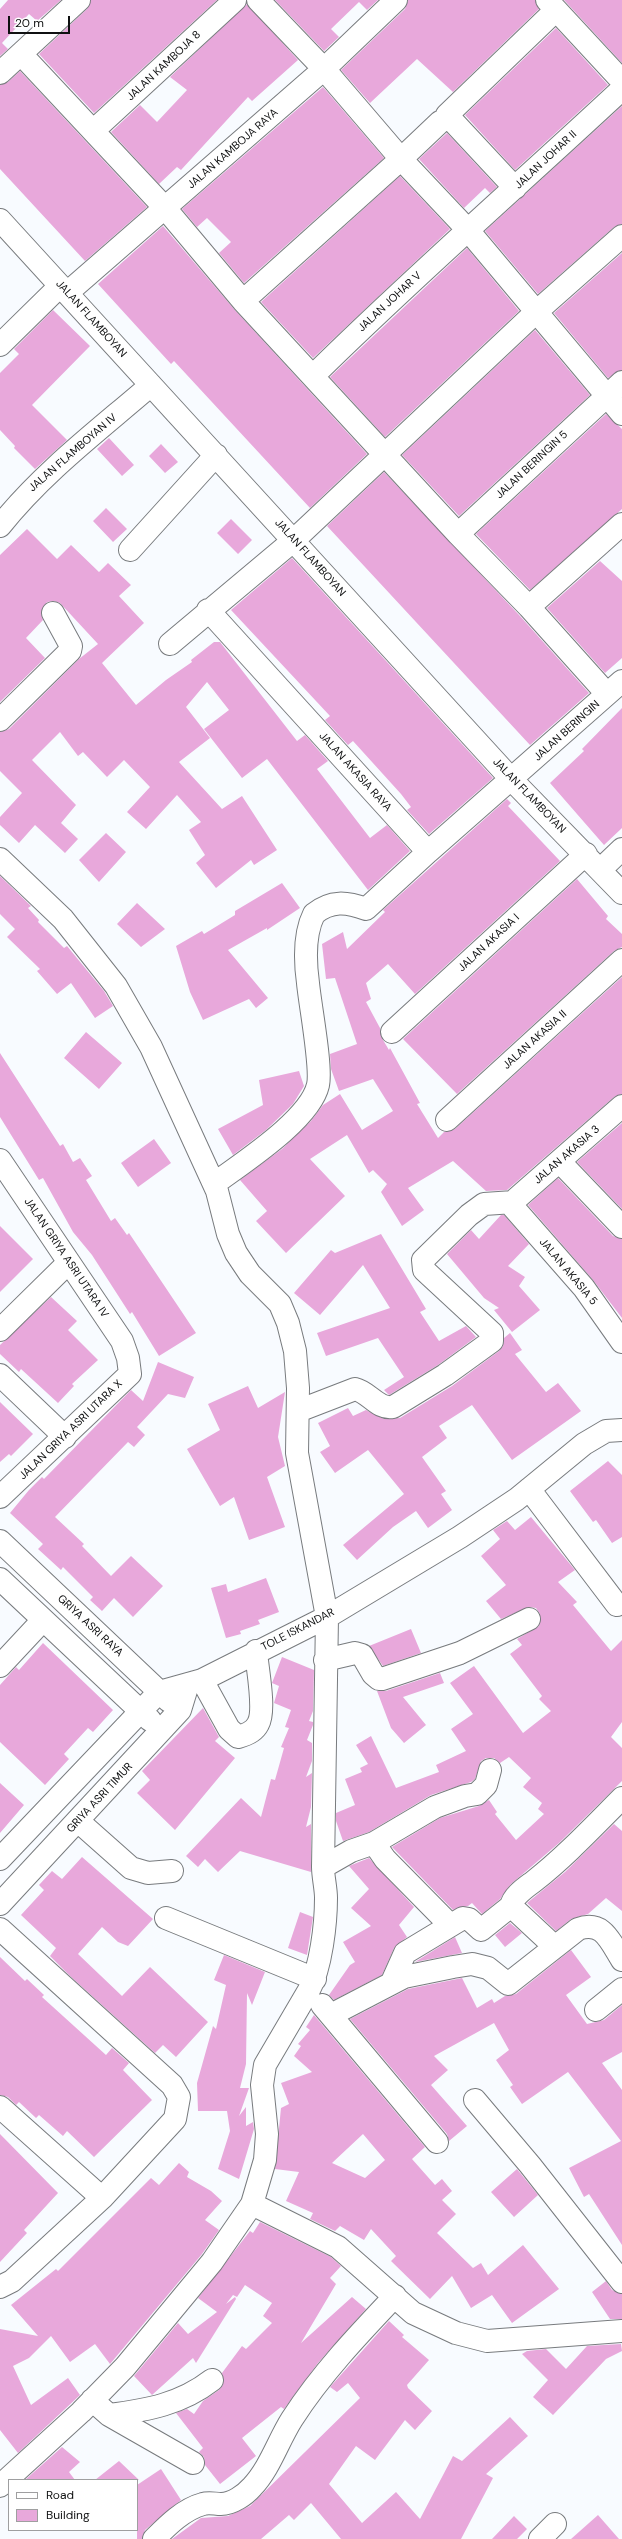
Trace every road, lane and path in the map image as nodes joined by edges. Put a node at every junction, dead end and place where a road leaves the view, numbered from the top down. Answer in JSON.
{"nodes":[{"id":1,"x":79,"y":0,"type":"edge"},
{"id":2,"x":235,"y":0,"type":"edge"},
{"id":3,"x":258,"y":0,"type":"edge"},
{"id":4,"x":396,"y":0,"type":"edge"},
{"id":5,"x":552,"y":5,"type":"edge"},
{"id":6,"x":21,"y":54,"type":"junction"},
{"id":7,"x":324,"y":69,"type":"junction"},
{"id":8,"x":0,"y":73,"type":"edge"},
{"id":9,"x":622,"y":81,"type":"edge"},
{"id":10,"x":622,"y":89,"type":"edge"},
{"id":11,"x":440,"y":122,"type":"dead end"},
{"id":12,"x":93,"y":131,"type":"junction"},
{"id":13,"x":401,"y":159,"type":"junction"},
{"id":14,"x":515,"y":188,"type":"junction"},
{"id":15,"x":165,"y":208,"type":"junction"},
{"id":16,"x":0,"y":220,"type":"edge"},
{"id":17,"x":467,"y":229,"type":"junction"},
{"id":18,"x":622,"y":236,"type":"edge"},
{"id":19,"x":63,"y":290,"type":"junction"},
{"id":20,"x":244,"y":301,"type":"junction"},
{"id":21,"x":536,"y":313,"type":"junction"},
{"id":22,"x":0,"y":345,"type":"edge"},
{"id":23,"x":313,"y":376,"type":"junction"},
{"id":24,"x":151,"y":385,"type":"junction"},
{"id":25,"x":614,"y":389,"type":"edge"},
{"id":26,"x":622,"y":414,"type":"edge"},
{"id":27,"x":216,"y":455,"type":"junction"},
{"id":28,"x":387,"y":456,"type":"junction"},
{"id":29,"x":622,"y":524,"type":"edge"},
{"id":30,"x":0,"y":526,"type":"edge"},
{"id":31,"x":458,"y":534,"type":"junction"},
{"id":32,"x":294,"y":540,"type":"junction"},
{"id":33,"x":130,"y":550,"type":"dead end"},
{"id":34,"x":529,"y":607,"type":"junction"},
{"id":35,"x":208,"y":610,"type":"junction"},
{"id":36,"x":53,"y":613,"type":"dead end"},
{"id":37,"x":170,"y":644,"type":"dead end"},
{"id":38,"x":615,"y":688,"type":"edge"},
{"id":39,"x":0,"y":720,"type":"edge"},
{"id":40,"x":512,"y":780,"type":"junction"},
{"id":41,"x":622,"y":849,"type":"edge"},
{"id":42,"x":428,"y":852,"type":"junction"},
{"id":43,"x":586,"y":854,"type":"junction"},
{"id":44,"x":0,"y":859,"type":"edge"},
{"id":45,"x":600,"y":870,"type":"junction"},
{"id":46,"x":622,"y":893,"type":"edge"},
{"id":47,"x":622,"y":960,"type":"edge"},
{"id":48,"x":392,"y":1032,"type":"dead end"},
{"id":49,"x":622,"y":1106,"type":"edge"},
{"id":50,"x":447,"y":1120,"type":"dead end"},
{"id":51,"x":0,"y":1160,"type":"edge"},
{"id":52,"x":560,"y":1162,"type":"junction"},
{"id":53,"x":214,"y":1184,"type":"junction"},
{"id":54,"x":514,"y":1203,"type":"junction"},
{"id":55,"x":622,"y":1227,"type":"edge"},
{"id":56,"x":68,"y":1263,"type":"junction"},
{"id":57,"x":0,"y":1330,"type":"edge"},
{"id":58,"x":622,"y":1342,"type":"edge"},
{"id":59,"x":128,"y":1358,"type":"joint"},
{"id":60,"x":0,"y":1375,"type":"edge"},
{"id":61,"x":298,"y":1411,"type":"junction"},
{"id":62,"x":622,"y":1430,"type":"edge"},
{"id":63,"x":65,"y":1437,"type":"junction"},
{"id":64,"x":529,"y":1489,"type":"junction"},
{"id":65,"x":0,"y":1497,"type":"edge"},
{"id":66,"x":0,"y":1541,"type":"edge"},
{"id":67,"x":0,"y":1579,"type":"edge"},
{"id":68,"x":617,"y":1605,"type":"dead end"},
{"id":69,"x":326,"y":1617,"type":"junction"},
{"id":70,"x":529,"y":1619,"type":"dead end"},
{"id":71,"x":43,"y":1620,"type":"junction"},
{"id":72,"x":256,"y":1651,"type":"junction"},
{"id":73,"x":325,"y":1660,"type":"junction"},
{"id":74,"x":0,"y":1666,"type":"edge"},
{"id":75,"x":195,"y":1682,"type":"junction"},
{"id":76,"x":159,"y":1692,"type":"junction"},
{"id":77,"x":140,"y":1710,"type":"junction"},
{"id":78,"x":180,"y":1710,"type":"junction"},
{"id":79,"x":162,"y":1730,"type":"junction"},
{"id":80,"x":490,"y":1770,"type":"dead end"},
{"id":81,"x":622,"y":1798,"type":"edge"},
{"id":82,"x":78,"y":1821,"type":"junction"},
{"id":83,"x":374,"y":1843,"type":"junction"},
{"id":84,"x":4,"y":1848,"type":"edge"},
{"id":85,"x":323,"y":1867,"type":"junction"},
{"id":86,"x":172,"y":1872,"type":"dead end"},
{"id":87,"x":0,"y":1904,"type":"edge"},
{"id":88,"x":511,"y":1906,"type":"junction"},
{"id":89,"x":166,"y":1918,"type":"dead end"},
{"id":90,"x":450,"y":1925,"type":"junction"},
{"id":91,"x":0,"y":1929,"type":"edge"},
{"id":92,"x":556,"y":1947,"type":"junction"},
{"id":93,"x":622,"y":1960,"type":"edge"},
{"id":94,"x":392,"y":1982,"type":"junction"},
{"id":95,"x":312,"y":1985,"type":"junction"},
{"id":96,"x":622,"y":1989,"type":"edge"},
{"id":97,"x":596,"y":2010,"type":"dead end"},
{"id":98,"x":331,"y":2015,"type":"junction"},
{"id":99,"x":475,"y":2100,"type":"dead end"},
{"id":100,"x":0,"y":2107,"type":"edge"},
{"id":101,"x":437,"y":2142,"type":"dead end"},
{"id":102,"x":102,"y":2198,"type":"junction"},
{"id":103,"x":252,"y":2204,"type":"junction"},
{"id":104,"x":622,"y":2282,"type":"edge"},
{"id":105,"x":0,"y":2287,"type":"edge"},
{"id":106,"x":395,"y":2296,"type":"junction"},
{"id":107,"x":622,"y":2331,"type":"edge"},
{"id":108,"x":212,"y":2380,"type":"dead end"},
{"id":109,"x":92,"y":2400,"type":"junction"},
{"id":110,"x":110,"y":2415,"type":"junction"},
{"id":111,"x":193,"y":2462,"type":"dead end"},
{"id":112,"x":0,"y":2486,"type":"edge"},
{"id":113,"x":154,"y":2539,"type":"edge"}],
"edges":[{"from":1,"to":6,"type":"street"},
{"from":2,"to":12,"type":"street","name":"JALAN KAMBOJA 8"},
{"from":3,"to":7,"type":"street"},
{"from":4,"to":7,"type":"street","name":"JALAN KAMBOJA RAYA"},
{"from":5,"to":9,"type":"street"},
{"from":5,"to":14,"type":"street"},
{"from":6,"to":8,"type":"street"},
{"from":6,"to":12,"type":"street"},
{"from":7,"to":13,"type":"street"},
{"from":7,"to":15,"type":"street","name":"JALAN KAMBOJA RAYA"},
{"from":10,"to":14,"type":"street","name":"JALAN JOHAR II"},
{"from":11,"to":13,"type":"street"},
{"from":12,"to":15,"type":"street"},
{"from":13,"to":17,"type":"street"},
{"from":13,"to":20,"type":"street"},
{"from":14,"to":17,"type":"street","name":"JALAN JOHAR II"},
{"from":15,"to":19,"type":"street","name":"JALAN KAMBOJA RAYA"},
{"from":15,"to":20,"type":"street"},
{"from":16,"to":19,"type":"street","name":"JALAN FLAMBOYAN"},
{"from":17,"to":21,"type":"street"},
{"from":17,"to":23,"type":"street","name":"JALAN JOHAR V"},
{"from":18,"to":21,"type":"street"},
{"from":19,"to":22,"type":"street","name":"JALAN KAMBOJA RAYA"},
{"from":19,"to":24,"type":"street","name":"JALAN FLAMBOYAN"},
{"from":20,"to":23,"type":"street"},
{"from":21,"to":25,"type":"street"},
{"from":21,"to":28,"type":"street"},
{"from":23,"to":28,"type":"street"},
{"from":24,"to":27,"type":"street","name":"JALAN FLAMBOYAN"},
{"from":24,"to":30,"type":"street","name":"JALAN FLAMBOYAN IV"},
{"from":25,"to":26,"type":"street"},
{"from":25,"to":31,"type":"street","name":"JALAN BERINGIN 5"},
{"from":27,"to":32,"type":"street","name":"JALAN FLAMBOYAN"},
{"from":27,"to":33,"type":"street"},
{"from":28,"to":31,"type":"street"},
{"from":28,"to":32,"type":"street"},
{"from":29,"to":34,"type":"street"},
{"from":31,"to":34,"type":"street"},
{"from":32,"to":35,"type":"street"},
{"from":32,"to":40,"type":"street","name":"JALAN FLAMBOYAN"},
{"from":34,"to":38,"type":"street"},
{"from":35,"to":37,"type":"street"},
{"from":35,"to":42,"type":"street","name":"JALAN AKASIA RAYA"},
{"from":36,"to":39,"type":"street"},
{"from":38,"to":40,"type":"street","name":"JALAN BERINGIN"},
{"from":40,"to":42,"type":"street"},
{"from":40,"to":43,"type":"street","name":"JALAN FLAMBOYAN"},
{"from":41,"to":45,"type":"street"},
{"from":42,"to":53,"type":"street"},
{"from":43,"to":45,"type":"street","name":"JALAN FLAMBOYAN"},
{"from":43,"to":48,"type":"street","name":"JALAN AKASIA I"},
{"from":44,"to":53,"type":"street"},
{"from":45,"to":46,"type":"street","name":"JALAN FLAMBOYAN"},
{"from":47,"to":50,"type":"street","name":"JALAN AKASIA II"},
{"from":49,"to":52,"type":"street","name":"JALAN AKASIA 3"},
{"from":51,"to":56,"type":"street","name":"JALAN GRIYA ASRI UTARA IV"},
{"from":52,"to":54,"type":"street","name":"JALAN AKASIA 3"},
{"from":52,"to":55,"type":"street"},
{"from":53,"to":61,"type":"street"},
{"from":54,"to":58,"type":"street","name":"JALAN AKASIA 5"},
{"from":54,"to":61,"type":"street"},
{"from":56,"to":57,"type":"street"},
{"from":56,"to":59,"type":"street","name":"JALAN GRIYA ASRI UTARA IV"},
{"from":59,"to":63,"type":"street","name":"JALAN GRIYA ASRI UTARA X"},
{"from":60,"to":63,"type":"street"},
{"from":61,"to":69,"type":"street"},
{"from":62,"to":64,"type":"street","name":"TOLE ISKANDAR"},
{"from":63,"to":65,"type":"street","name":"JALAN GRIYA ASRI UTARA X"},
{"from":64,"to":68,"type":"street"},
{"from":64,"to":69,"type":"street","name":"TOLE ISKANDAR"},
{"from":66,"to":76,"type":"street","name":"GRIYA ASRI RAYA"},
{"from":67,"to":71,"type":"street"},
{"from":69,"to":72,"type":"street","name":"TOLE ISKANDAR"},
{"from":69,"to":73,"type":"street"},
{"from":70,"to":73,"type":"street"},
{"from":71,"to":74,"type":"street"},
{"from":71,"to":77,"type":"street"},
{"from":72,"to":75,"type":"street","name":"TOLE ISKANDAR"},
{"from":72,"to":75,"type":"street"},
{"from":73,"to":85,"type":"street"},
{"from":75,"to":76,"type":"street","name":"TOLE ISKANDAR"},
{"from":75,"to":78,"type":"street","name":"GRIYA ASRI TIMUR"},
{"from":76,"to":77,"type":"street","name":"TOLE ISKANDAR"},
{"from":76,"to":78,"type":"street","name":"GRIYA ASRI RAYA"},
{"from":77,"to":79,"type":"street"},
{"from":77,"to":84,"type":"street","name":"TOLE ISKANDAR"},
{"from":78,"to":79,"type":"street","name":"GRIYA ASRI TIMUR"},
{"from":79,"to":82,"type":"street","name":"GRIYA ASRI TIMUR"},
{"from":80,"to":83,"type":"street"},
{"from":81,"to":88,"type":"street"},
{"from":82,"to":86,"type":"street"},
{"from":82,"to":87,"type":"street","name":"GRIYA ASRI TIMUR"},
{"from":83,"to":85,"type":"street"},
{"from":83,"to":90,"type":"street"},
{"from":85,"to":95,"type":"street"},
{"from":88,"to":90,"type":"street"},
{"from":88,"to":92,"type":"street"},
{"from":89,"to":95,"type":"street"},
{"from":90,"to":94,"type":"street"},
{"from":91,"to":102,"type":"street"},
{"from":92,"to":93,"type":"street"},
{"from":92,"to":94,"type":"street"},
{"from":94,"to":98,"type":"street"},
{"from":95,"to":98,"type":"street"},
{"from":95,"to":103,"type":"street"},
{"from":96,"to":97,"type":"street"},
{"from":98,"to":101,"type":"street"},
{"from":99,"to":104,"type":"street"},
{"from":100,"to":102,"type":"street"},
{"from":102,"to":105,"type":"street"},
{"from":103,"to":106,"type":"street"},
{"from":103,"to":109,"type":"street"},
{"from":106,"to":107,"type":"street"},
{"from":106,"to":113,"type":"street"},
{"from":108,"to":110,"type":"street"},
{"from":109,"to":110,"type":"street"},
{"from":109,"to":112,"type":"street"},
{"from":110,"to":111,"type":"street"}]}
